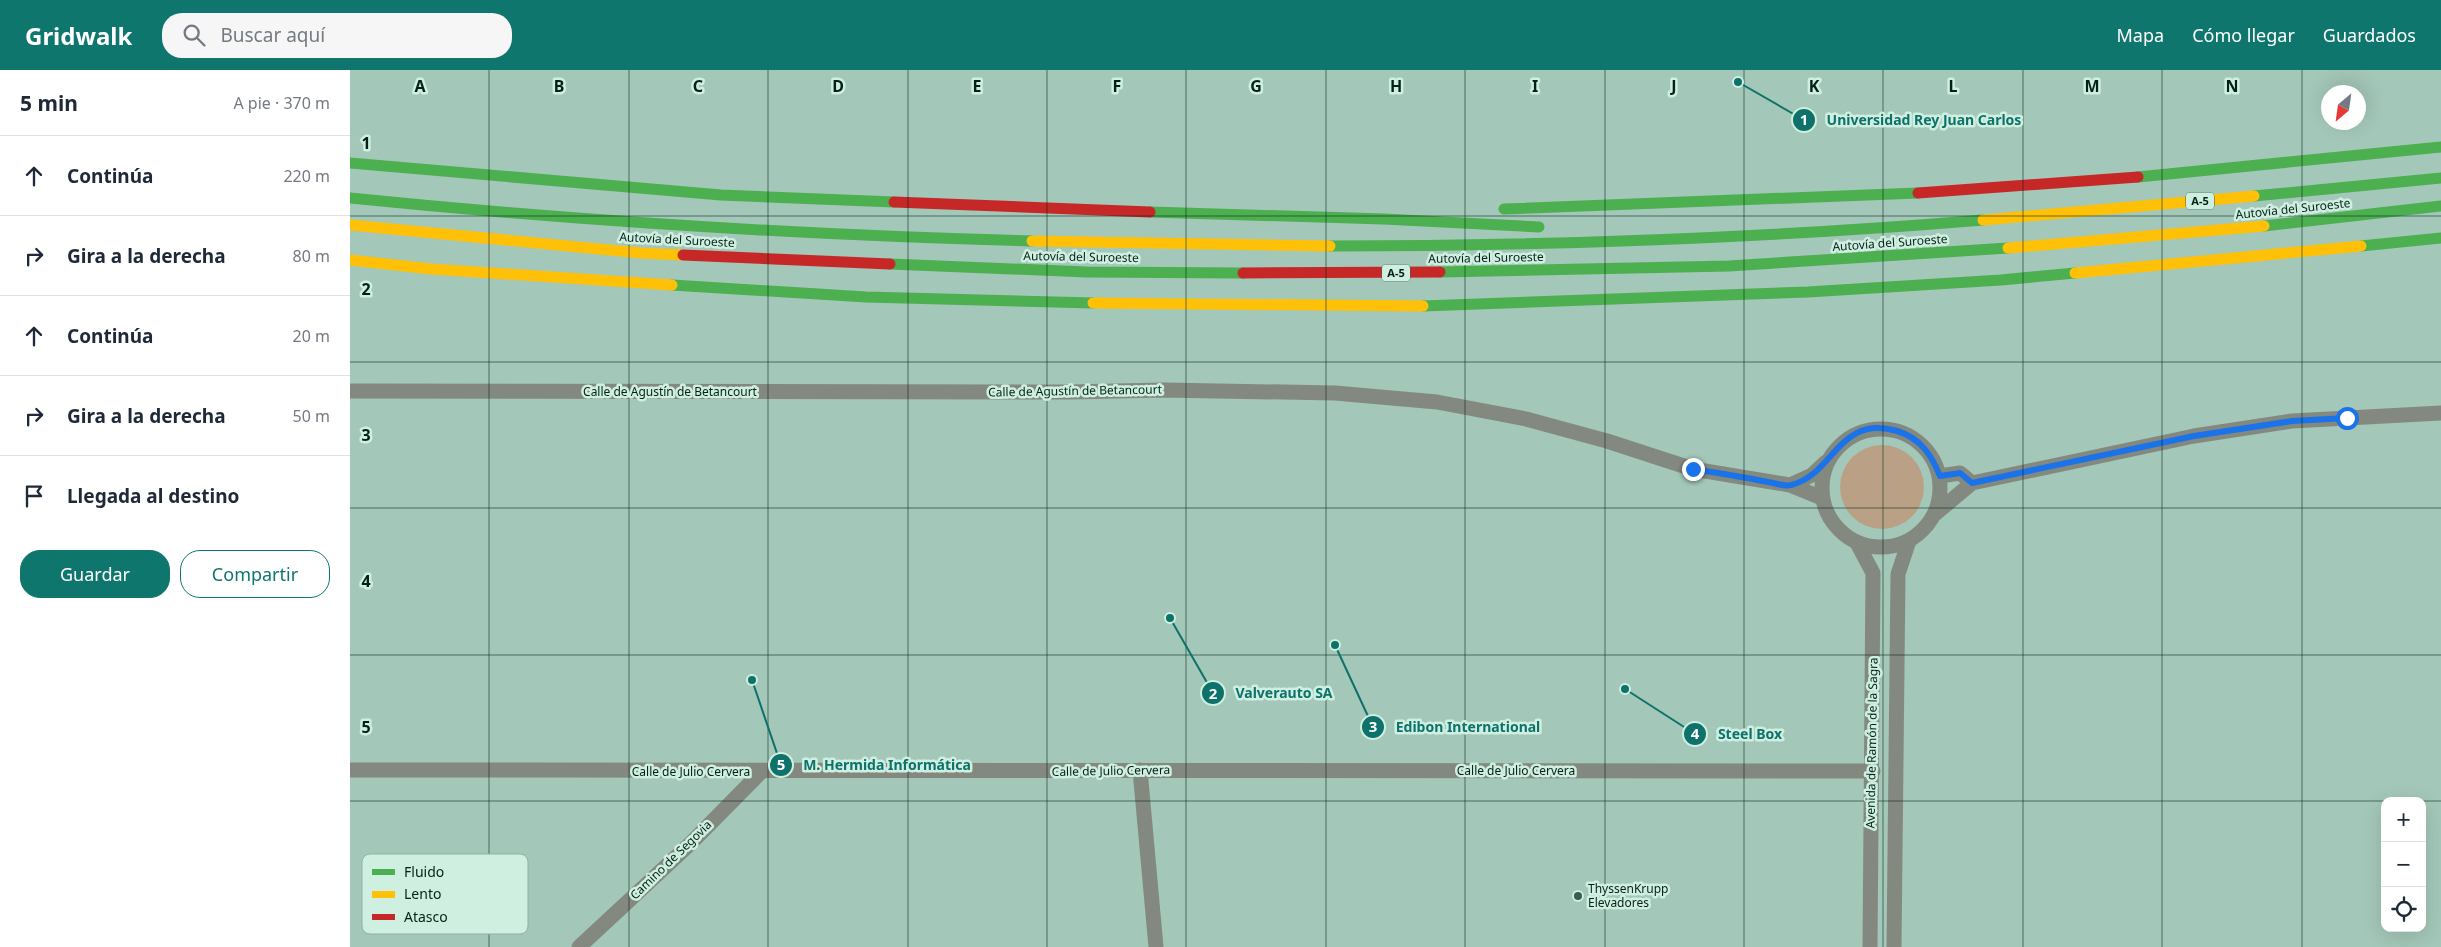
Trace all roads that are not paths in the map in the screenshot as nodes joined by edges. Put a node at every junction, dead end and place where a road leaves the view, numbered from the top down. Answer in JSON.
{"nodes":[{"id":1,"x":2441,"y":147,"type":"edge"},
{"id":2,"x":350,"y":163,"type":"edge"},
{"id":3,"x":2441,"y":178,"type":"edge"},
{"id":4,"x":350,"y":198,"type":"edge"},
{"id":5,"x":2441,"y":206,"type":"edge"},
{"id":6,"x":1422,"y":209,"type":"dead end"},
{"id":7,"x":1489,"y":209,"type":"dead end"},
{"id":8,"x":1243,"y":215,"type":"junction"},
{"id":9,"x":350,"y":225,"type":"edge"},
{"id":10,"x":1940,"y":225,"type":"junction"},
{"id":11,"x":1552,"y":228,"type":"dead end"},
{"id":12,"x":1591,"y":230,"type":"dead end"},
{"id":13,"x":2441,"y":238,"type":"edge"},
{"id":14,"x":641,"y":253,"type":"junction"},
{"id":15,"x":350,"y":254,"type":"edge"},
{"id":16,"x":407,"y":254,"type":"dead end"},
{"id":17,"x":531,"y":254,"type":"dead end"},
{"id":18,"x":350,"y":260,"type":"edge"},
{"id":19,"x":350,"y":269,"type":"edge"},
{"id":20,"x":431,"y":269,"type":"junction"},
{"id":21,"x":350,"y":391,"type":"edge"},
{"id":22,"x":2441,"y":412,"type":"edge"},
{"id":23,"x":1827,"y":461,"type":"junction"},
{"id":24,"x":1940,"y":476,"type":"junction"},
{"id":25,"x":1972,"y":483,"type":"junction"},
{"id":26,"x":1790,"y":486,"type":"junction"},
{"id":27,"x":1822,"y":498,"type":"junction"},
{"id":28,"x":1935,"y":514,"type":"junction"},
{"id":29,"x":1909,"y":541,"type":"junction"},
{"id":30,"x":1857,"y":543,"type":"junction"},
{"id":31,"x":350,"y":770,"type":"edge"},
{"id":32,"x":1140,"y":770,"type":"junction"},
{"id":33,"x":762,"y":772,"type":"junction"},
{"id":34,"x":1872,"y":772,"type":"junction"},
{"id":35,"x":579,"y":947,"type":"edge"},
{"id":36,"x":1156,"y":947,"type":"edge"},
{"id":37,"x":1870,"y":947,"type":"edge"},
{"id":38,"x":1894,"y":947,"type":"edge"}],
"edges":[{"from":1,"to":7,"type":"highway"},
{"from":2,"to":8,"type":"highway"},
{"from":3,"to":10,"type":"highway","name":"Autovía del Suroeste","number":"A-5"},
{"from":4,"to":10,"type":"highway","name":"Autovía del Suroeste","number":"A-5"},
{"from":5,"to":14,"type":"highway","name":"Autovía del Suroeste","number":"A-5"},
{"from":6,"to":8,"type":"highway"},
{"from":8,"to":11,"type":"highway"},
{"from":9,"to":14,"type":"highway","name":"Autovía del Suroeste","number":"A-5"},
{"from":10,"to":12,"type":"highway"},
{"from":13,"to":20,"type":"highway"},
{"from":14,"to":17,"type":"highway"},
{"from":15,"to":16,"type":"highway"},
{"from":18,"to":20,"type":"highway"},
{"from":19,"to":20,"type":"highway"},
{"from":21,"to":26,"type":"street","name":"Calle de Agustín de Betancourt"},
{"from":22,"to":25,"type":"street"},
{"from":23,"to":24,"type":"street"},
{"from":23,"to":26,"type":"street"},
{"from":23,"to":27,"type":"street"},
{"from":24,"to":25,"type":"street"},
{"from":24,"to":28,"type":"street"},
{"from":25,"to":28,"type":"street"},
{"from":26,"to":27,"type":"street","name":"Calle de Agustín de Betancourt"},
{"from":27,"to":30,"type":"street"},
{"from":28,"to":29,"type":"street"},
{"from":29,"to":30,"type":"street"},
{"from":29,"to":38,"type":"street","name":"Avenida de Ramón de la Sagra"},
{"from":30,"to":34,"type":"street","name":"Avenida de Ramón de la Sagra"},
{"from":31,"to":33,"type":"street","name":"Calle de Julio Cervera"},
{"from":32,"to":33,"type":"street","name":"Calle de Julio Cervera"},
{"from":32,"to":34,"type":"street","name":"Calle de Julio Cervera"},
{"from":32,"to":36,"type":"street"},
{"from":33,"to":35,"type":"street","name":"Camino de Segovia"},
{"from":34,"to":37,"type":"street","name":"Avenida de Ramón de la Sagra"}]}
